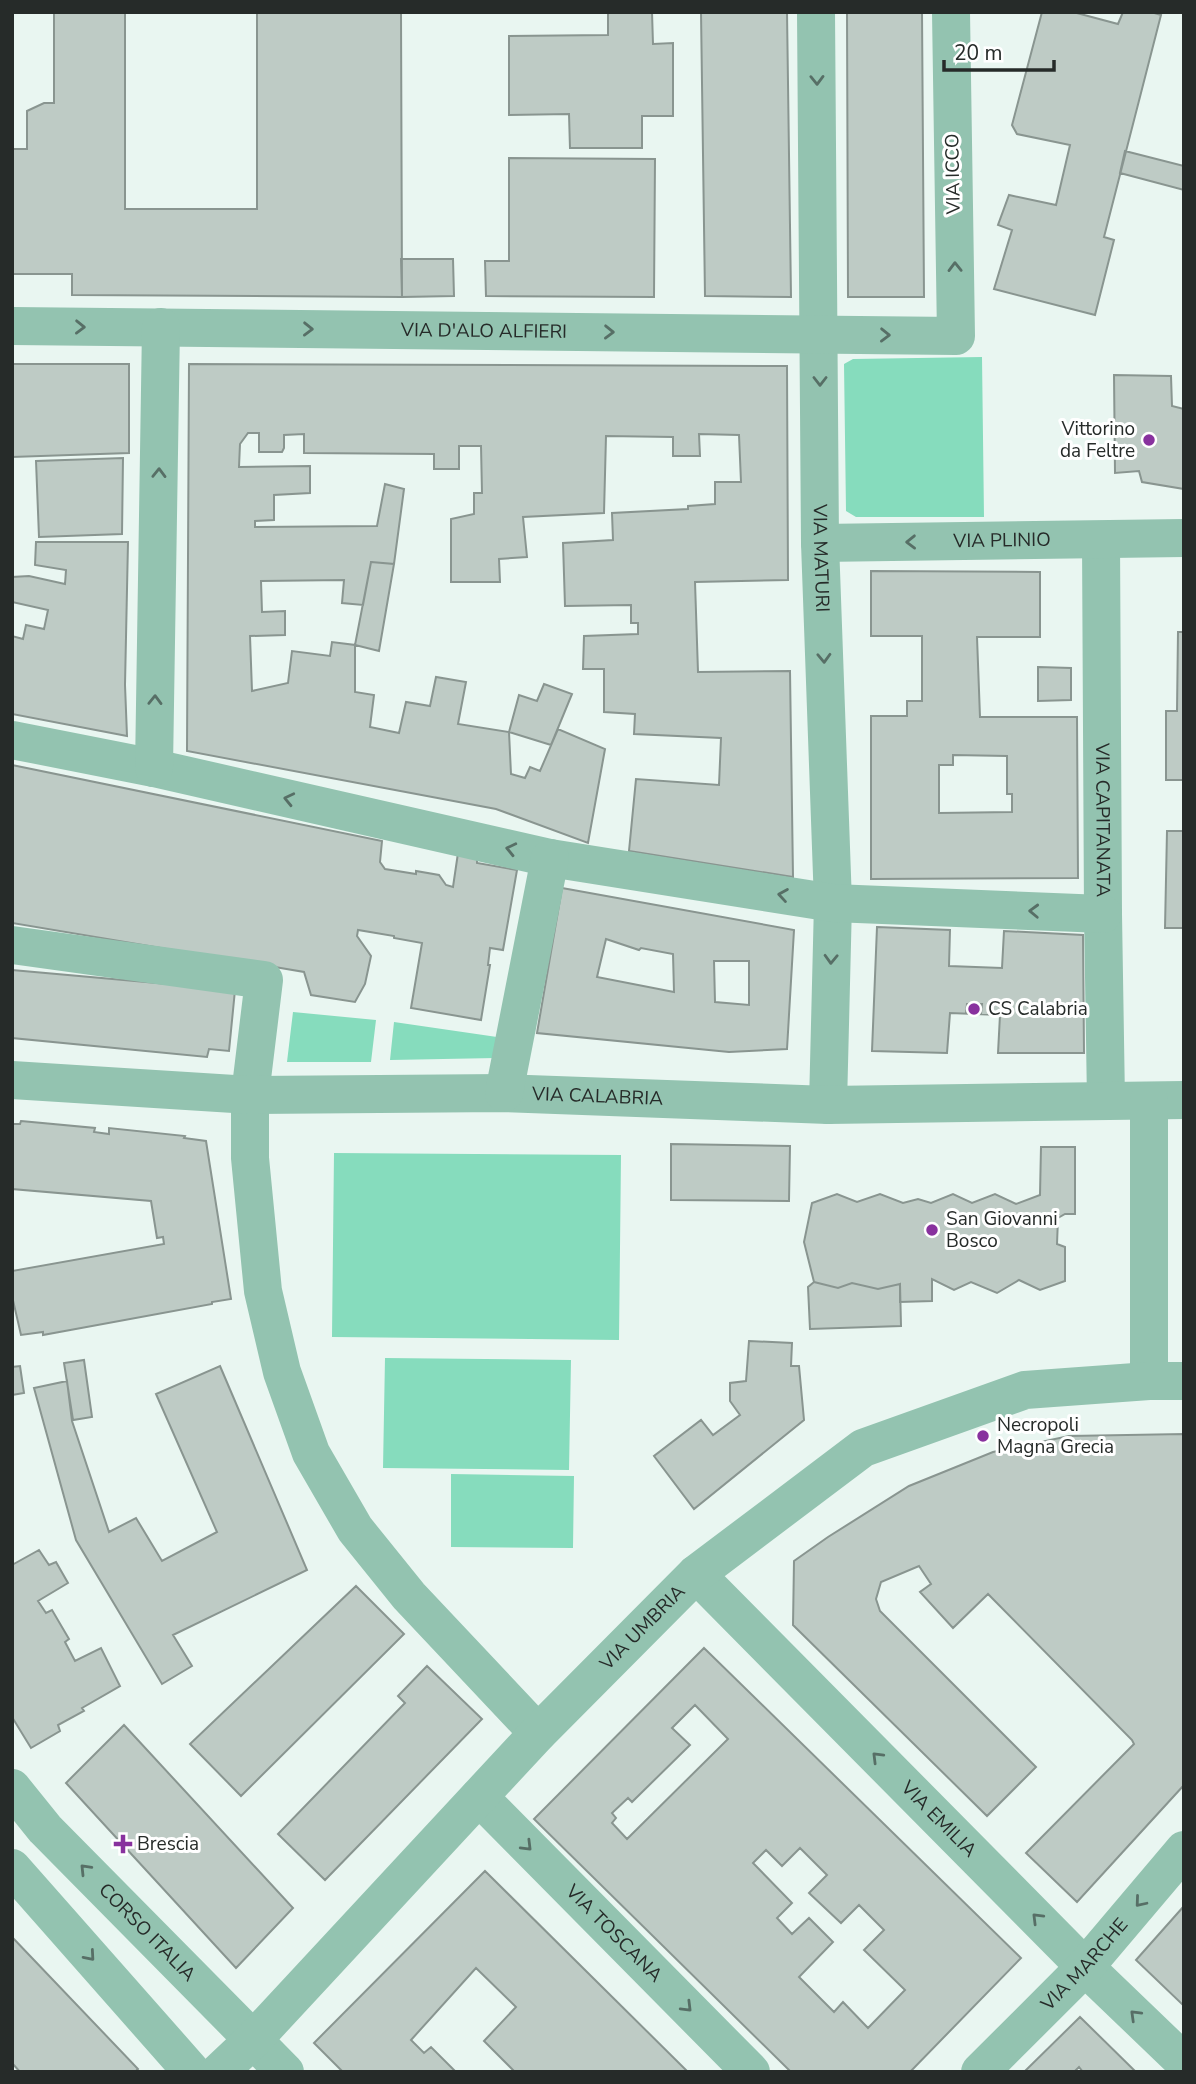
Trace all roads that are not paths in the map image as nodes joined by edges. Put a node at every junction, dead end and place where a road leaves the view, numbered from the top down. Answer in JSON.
{"nodes":[{"id":1,"x":816,"y":12,"type":"edge"},
{"id":2,"x":951,"y":12,"type":"edge"},
{"id":3,"x":12,"y":326,"type":"edge"},
{"id":4,"x":161,"y":327,"type":"junction"},
{"id":5,"x":820,"y":334,"type":"junction"},
{"id":6,"x":956,"y":336,"type":"joint"},
{"id":7,"x":1184,"y":538,"type":"edge"},
{"id":8,"x":1101,"y":540,"type":"junction"},
{"id":9,"x":820,"y":543,"type":"junction"},
{"id":10,"x":12,"y":740,"type":"edge"},
{"id":11,"x":154,"y":768,"type":"junction"},
{"id":12,"x":550,"y":858,"type":"junction"},
{"id":13,"x":833,"y":903,"type":"junction"},
{"id":14,"x":1103,"y":914,"type":"junction"},
{"id":15,"x":12,"y":945,"type":"edge"},
{"id":16,"x":12,"y":1080,"type":"edge"},
{"id":17,"x":504,"y":1093,"type":"junction"},
{"id":18,"x":250,"y":1095,"type":"junction"},
{"id":19,"x":1167,"y":1100,"type":"edge"},
{"id":20,"x":1106,"y":1101,"type":"junction"},
{"id":21,"x":828,"y":1105,"type":"junction"},
{"id":22,"x":1166,"y":1381,"type":"edge"},
{"id":23,"x":696,"y":1574,"type":"junction"},
{"id":24,"x":538,"y":1733,"type":"junction"},
{"id":25,"x":12,"y":1788,"type":"edge"},
{"id":26,"x":479,"y":1797,"type":"junction"},
{"id":27,"x":1184,"y":1850,"type":"edge"},
{"id":28,"x":13,"y":1870,"type":"edge"},
{"id":29,"x":1085,"y":1967,"type":"junction"},
{"id":30,"x":253,"y":2040,"type":"junction"},
{"id":31,"x":1184,"y":2062,"type":"edge"},
{"id":32,"x":192,"y":2072,"type":"edge"},
{"id":33,"x":219,"y":2072,"type":"edge"},
{"id":34,"x":285,"y":2072,"type":"edge"},
{"id":35,"x":751,"y":2072,"type":"edge"},
{"id":36,"x":980,"y":2072,"type":"edge"}],
"edges":[{"from":1,"to":5,"type":"street","name":"VIA MATURI","one_way":true},
{"from":6,"to":2,"type":"street","name":"VIA ICCO","one_way":true},
{"from":3,"to":4,"type":"street","name":"VIA D'ALO ALFIERI","one_way":true},
{"from":4,"to":5,"type":"street","name":"VIA D'ALO ALFIERI","one_way":true},
{"from":11,"to":4,"type":"street","one_way":true},
{"from":5,"to":6,"type":"street","name":"VIA D'ALO ALFIERI","one_way":true},
{"from":5,"to":9,"type":"street","name":"VIA MATURI","one_way":true},
{"from":7,"to":8,"type":"street","name":"VIA PLINIO"},
{"from":8,"to":9,"type":"street","name":"VIA PLINIO","one_way":true},
{"from":8,"to":14,"type":"street","name":"VIA CAPITANATA"},
{"from":9,"to":13,"type":"street","name":"VIA MATURI","one_way":true},
{"from":10,"to":11,"type":"street"},
{"from":12,"to":11,"type":"street","one_way":true},
{"from":13,"to":12,"type":"street","one_way":true},
{"from":12,"to":17,"type":"street"},
{"from":14,"to":13,"type":"street","one_way":true},
{"from":13,"to":21,"type":"street","name":"VIA MATURI","one_way":true},
{"from":14,"to":20,"type":"street","name":"VIA CAPITANATA"},
{"from":15,"to":18,"type":"street"},
{"from":16,"to":18,"type":"street","name":"VIA CALABRIA"},
{"from":17,"to":18,"type":"street","name":"VIA CALABRIA"},
{"from":17,"to":21,"type":"street","name":"VIA CALABRIA"},
{"from":18,"to":24,"type":"street"},
{"from":19,"to":20,"type":"street","name":"VIA CALABRIA"},
{"from":19,"to":22,"type":"street"},
{"from":20,"to":21,"type":"street","name":"VIA CALABRIA"},
{"from":22,"to":23,"type":"street","name":"VIA UMBRIA"},
{"from":23,"to":24,"type":"street","name":"VIA UMBRIA"},
{"from":29,"to":23,"type":"street","name":"VIA EMILIA","one_way":true},
{"from":24,"to":26,"type":"street","name":"VIA UMBRIA"},
{"from":30,"to":25,"type":"street","name":"CORSO ITALIA","one_way":true},
{"from":26,"to":30,"type":"street","name":"VIA UMBRIA"},
{"from":26,"to":35,"type":"street","name":"VIA TOSCANA","one_way":true},
{"from":27,"to":29,"type":"street","name":"VIA MARCHE","one_way":true},
{"from":28,"to":32,"type":"street","one_way":true},
{"from":31,"to":29,"type":"street","name":"VIA EMILIA","one_way":true},
{"from":29,"to":36,"type":"street","name":"VIA MARCHE"},
{"from":30,"to":33,"type":"street","name":"VIA UMBRIA"},
{"from":30,"to":34,"type":"street","name":"CORSO ITALIA"}]}
